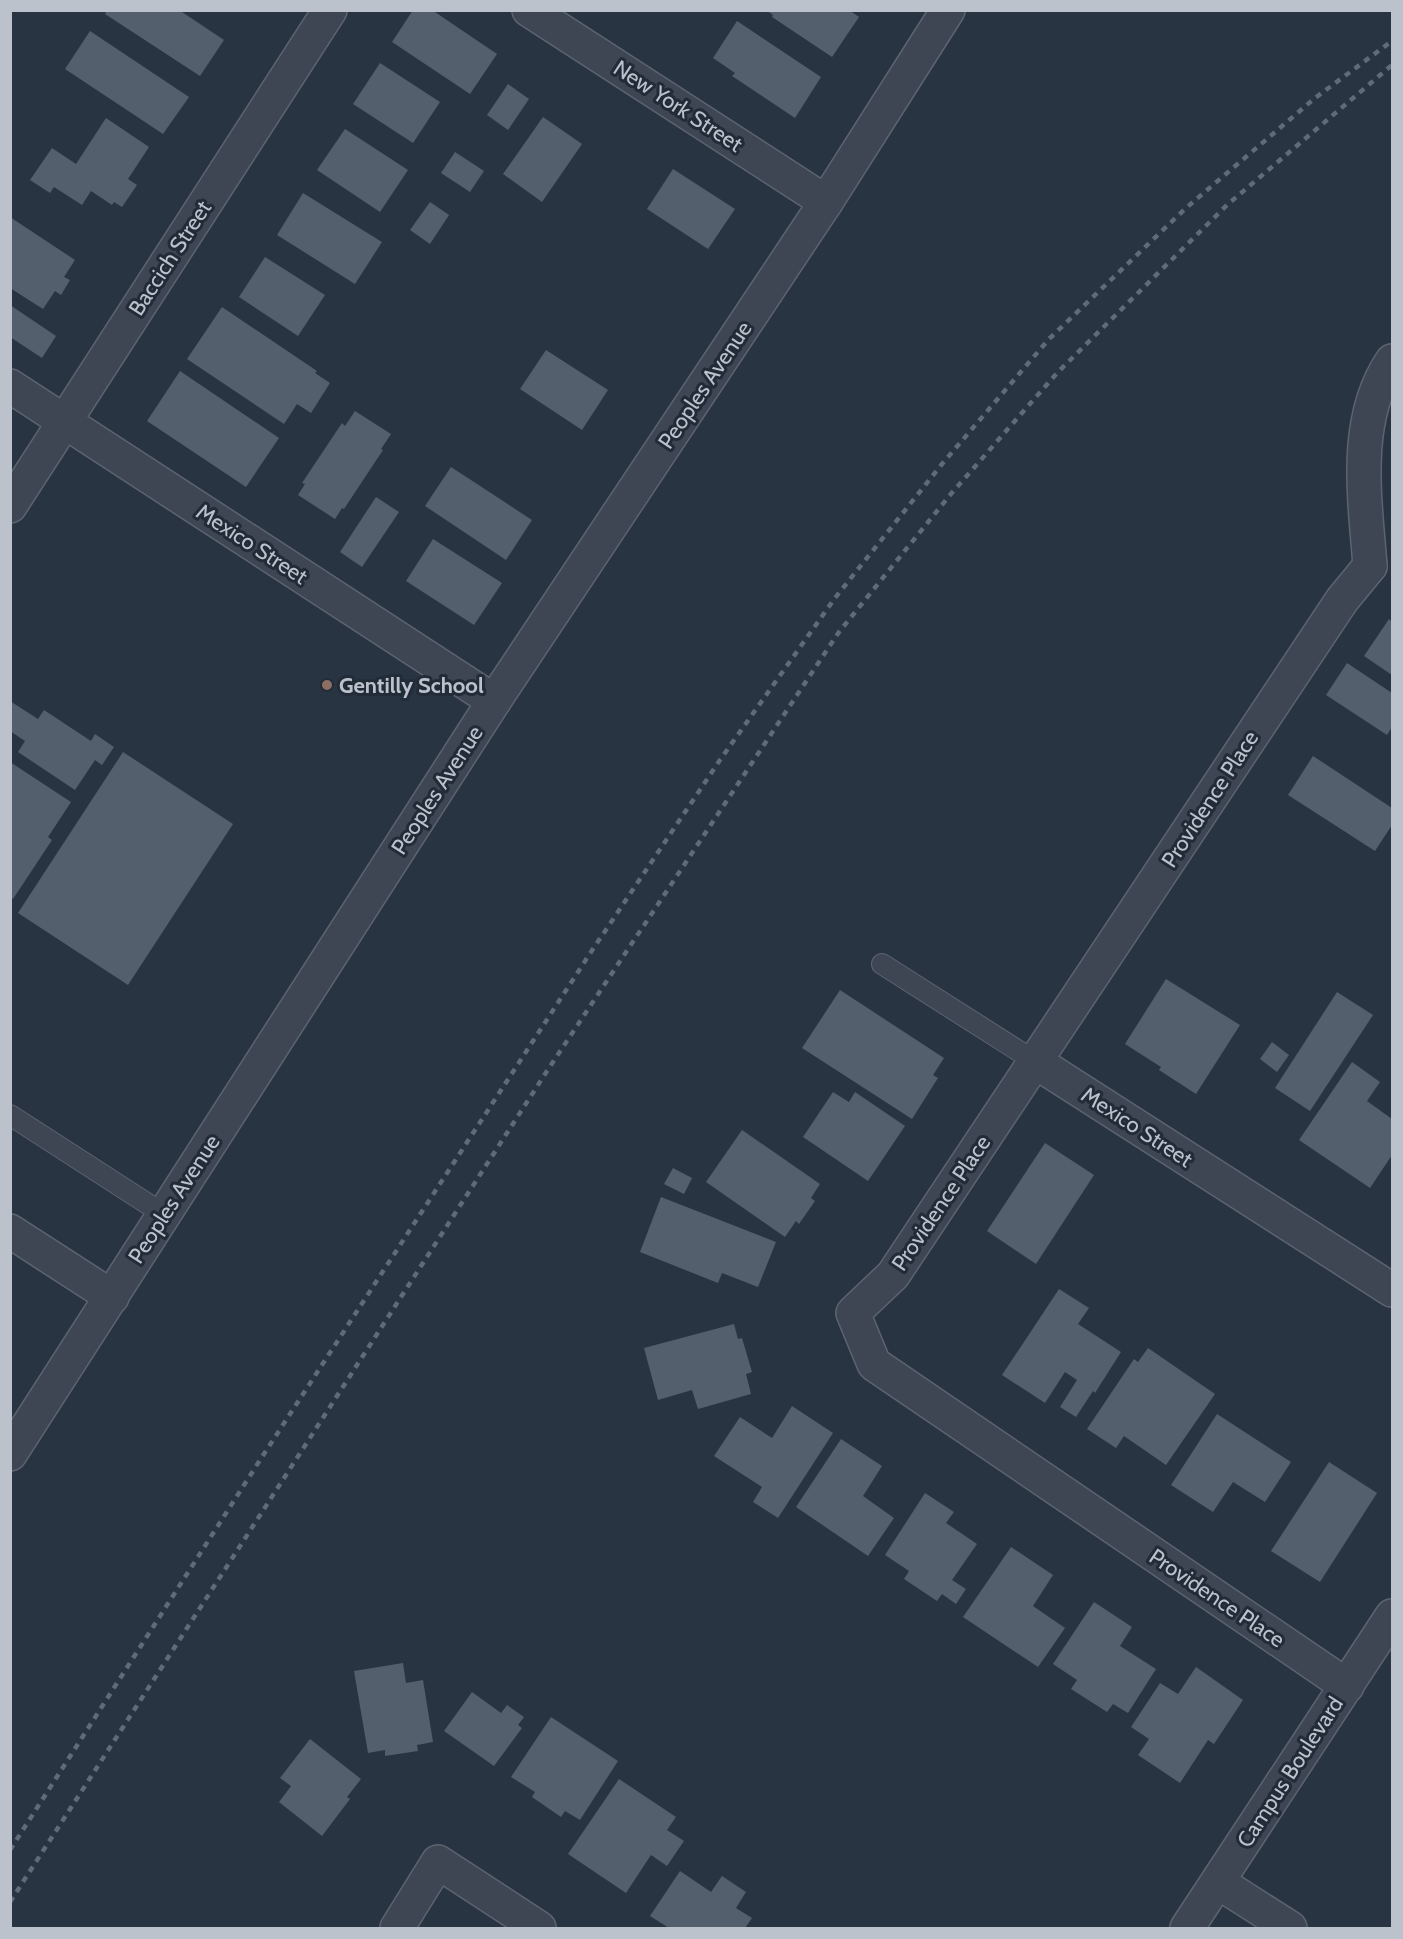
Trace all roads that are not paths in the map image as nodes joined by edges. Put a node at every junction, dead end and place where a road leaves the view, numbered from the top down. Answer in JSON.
{"nodes":[{"id":1,"x":330,"y":10,"type":"edge"},
{"id":2,"x":529,"y":10,"type":"edge"},
{"id":3,"x":948,"y":10,"type":"edge"},
{"id":4,"x":826,"y":202,"type":"junction"},
{"id":5,"x":1392,"y":362,"type":"edge"},
{"id":6,"x":10,"y":386,"type":"edge"},
{"id":7,"x":65,"y":422,"type":"junction"},
{"id":8,"x":10,"y":506,"type":"edge"},
{"id":9,"x":1382,"y":571,"type":"edge"},
{"id":10,"x":494,"y":701,"type":"junction"},
{"id":11,"x":882,"y":964,"type":"dead end"},
{"id":12,"x":1036,"y":1062,"type":"junction"},
{"id":13,"x":10,"y":1115,"type":"edge"},
{"id":14,"x":165,"y":1215,"type":"junction"},
{"id":15,"x":10,"y":1231,"type":"edge"},
{"id":16,"x":1392,"y":1290,"type":"edge"},
{"id":17,"x":112,"y":1297,"type":"junction"},
{"id":18,"x":10,"y":1454,"type":"edge"},
{"id":19,"x":1392,"y":1616,"type":"edge"},
{"id":20,"x":1347,"y":1686,"type":"junction"},
{"id":21,"x":1218,"y":1882,"type":"junction"},
{"id":22,"x":397,"y":1929,"type":"edge"},
{"id":23,"x":539,"y":1929,"type":"edge"},
{"id":24,"x":1187,"y":1929,"type":"edge"},
{"id":25,"x":1290,"y":1929,"type":"edge"}],
"edges":[{"from":1,"to":7,"type":"street","name":"Baccich Street"},
{"from":2,"to":4,"type":"street","name":"New York Street"},
{"from":3,"to":4,"type":"street","name":"Peoples Avenue"},
{"from":4,"to":10,"type":"street","name":"Peoples Avenue"},
{"from":5,"to":9,"type":"street"},
{"from":6,"to":7,"type":"street","name":"Mexico Street"},
{"from":7,"to":8,"type":"street","name":"Baccich Street"},
{"from":7,"to":10,"type":"street","name":"Mexico Street"},
{"from":9,"to":12,"type":"street","name":"Providence Place"},
{"from":10,"to":14,"type":"street","name":"Peoples Avenue"},
{"from":11,"to":12,"type":"lane","name":"Mexico Street"},
{"from":12,"to":16,"type":"street","name":"Mexico Street"},
{"from":12,"to":20,"type":"street","name":"Providence Place"},
{"from":13,"to":14,"type":"lane"},
{"from":14,"to":17,"type":"street","name":"Peoples Avenue"},
{"from":15,"to":17,"type":"street"},
{"from":17,"to":18,"type":"street","name":"Peoples Avenue"},
{"from":19,"to":20,"type":"street","name":"Campus Boulevard"},
{"from":20,"to":21,"type":"street","name":"Campus Boulevard"},
{"from":21,"to":24,"type":"street","name":"Campus Boulevard"},
{"from":21,"to":25,"type":"street"},
{"from":22,"to":23,"type":"street"}]}
